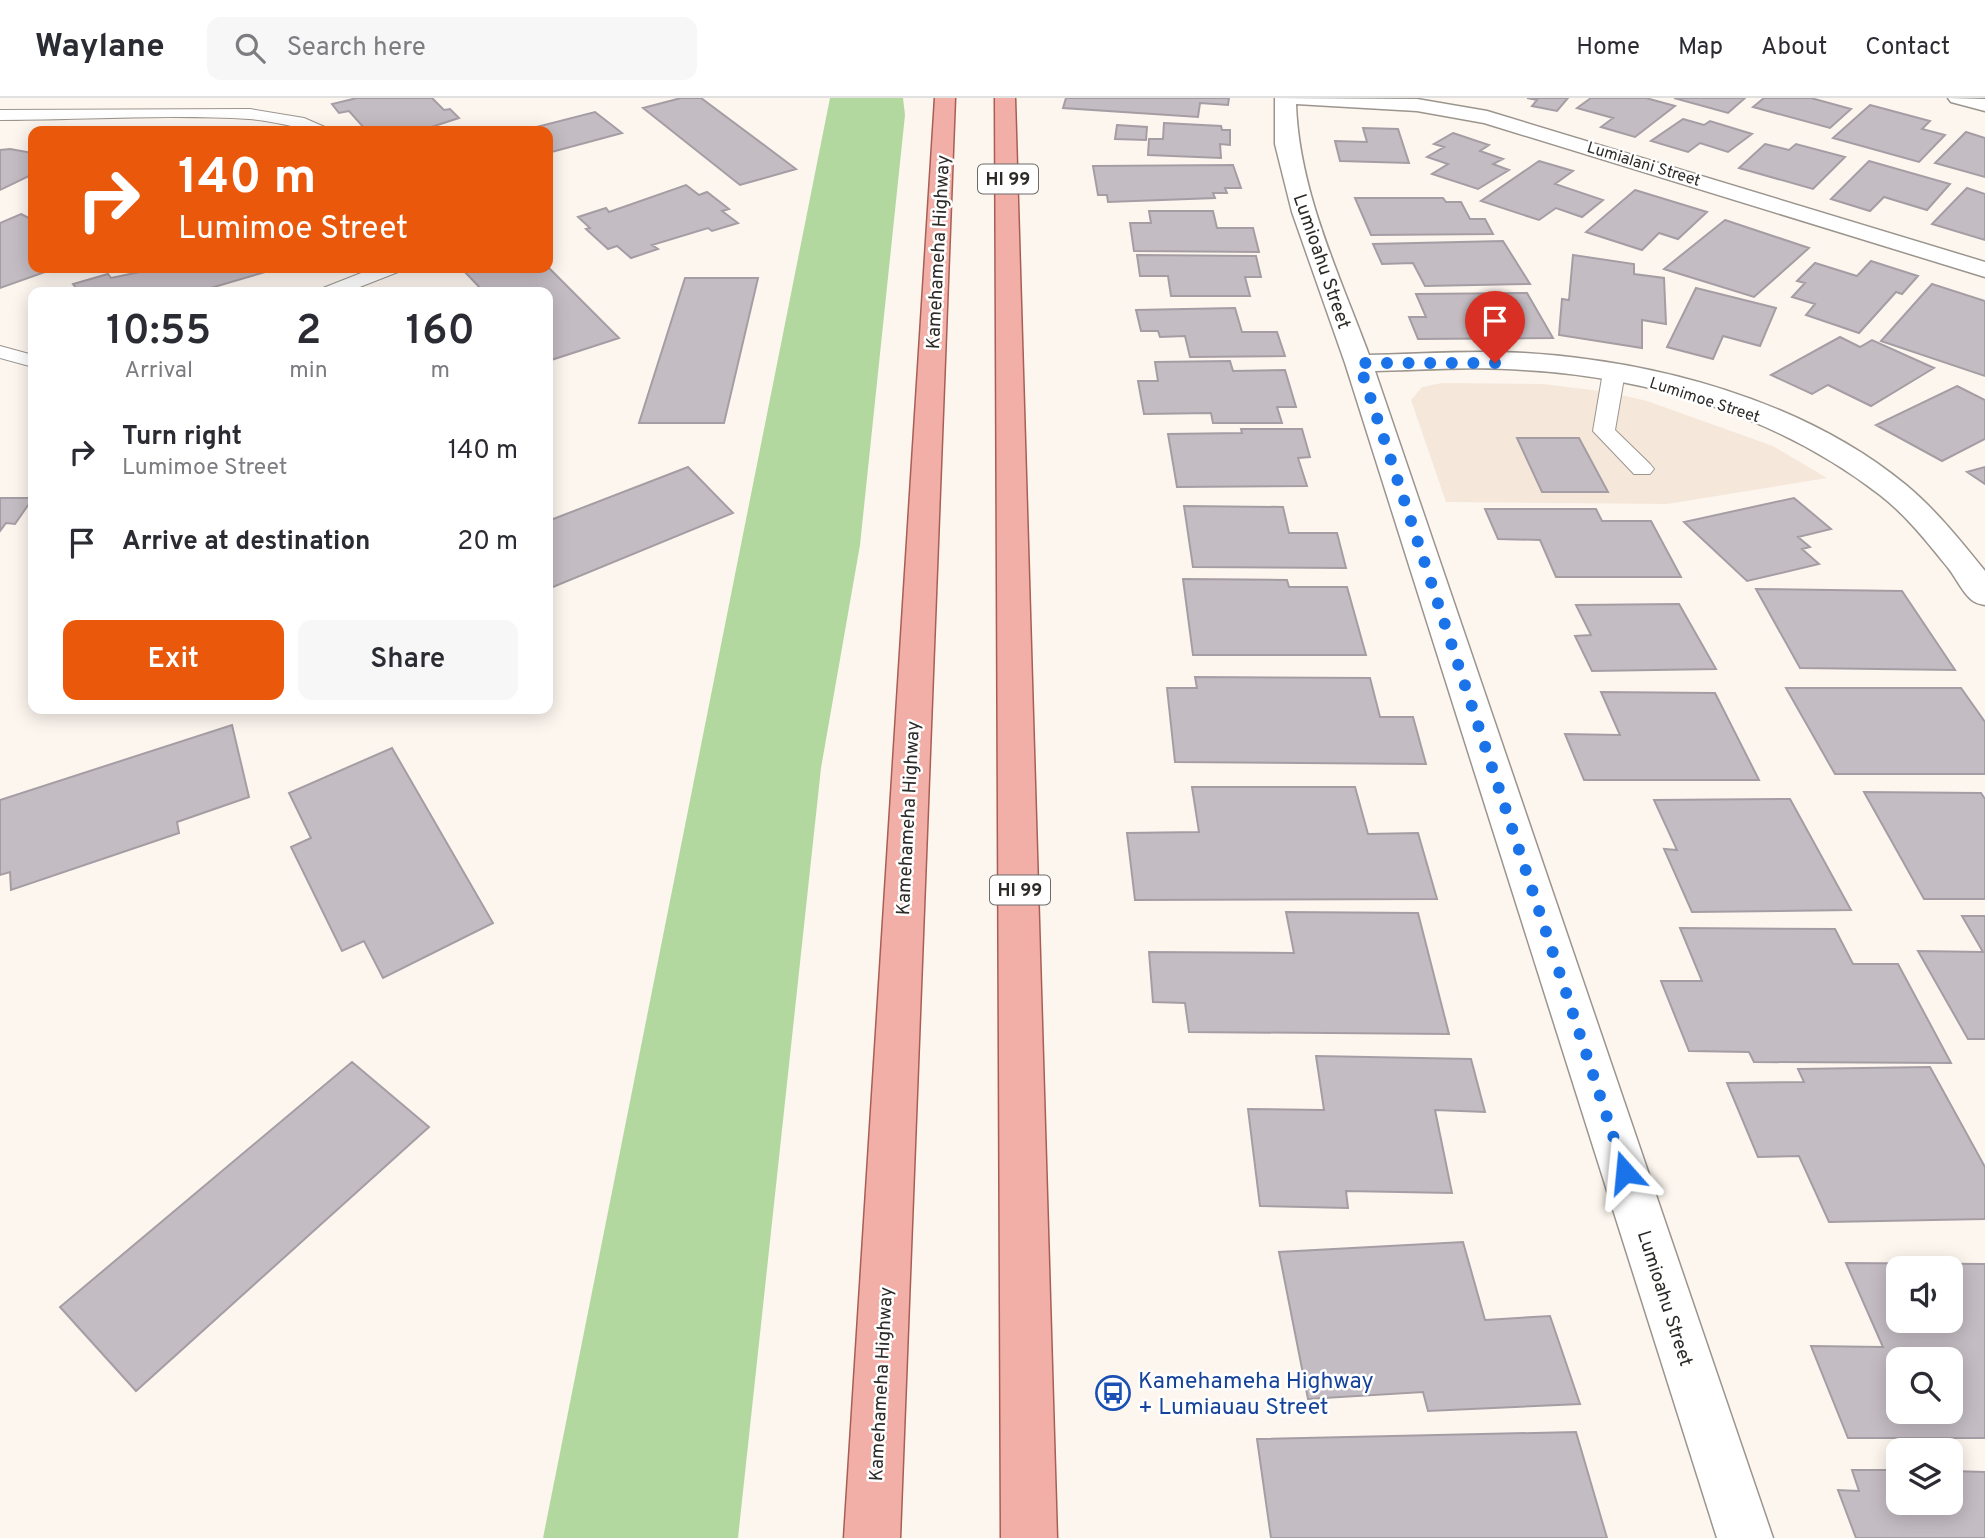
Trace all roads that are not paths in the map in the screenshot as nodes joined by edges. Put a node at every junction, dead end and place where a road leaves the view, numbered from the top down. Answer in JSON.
{"nodes":[{"id":1,"x":945,"y":98,"type":"edge"},
{"id":2,"x":1005,"y":98,"type":"edge"},
{"id":3,"x":1285,"y":98,"type":"edge"},
{"id":4,"x":1296,"y":98,"type":"edge"},
{"id":5,"x":1958,"y":98,"type":"edge"},
{"id":6,"x":1985,"y":105,"type":"edge"},
{"id":7,"x":0,"y":115,"type":"edge"},
{"id":8,"x":312,"y":126,"type":"edge"},
{"id":9,"x":1985,"y":270,"type":"edge"},
{"id":10,"x":378,"y":273,"type":"edge"},
{"id":11,"x":343,"y":287,"type":"edge"},
{"id":12,"x":0,"y":352,"type":"edge"},
{"id":13,"x":28,"y":360,"type":"edge"},
{"id":14,"x":1359,"y":363,"type":"junction"},
{"id":15,"x":1614,"y":372,"type":"junction"},
{"id":16,"x":1642,"y":469,"type":"dead end"},
{"id":17,"x":1985,"y":594,"type":"edge"},
{"id":18,"x":872,"y":1538,"type":"edge"},
{"id":19,"x":1029,"y":1538,"type":"edge"},
{"id":20,"x":1745,"y":1538,"type":"edge"}],
"edges":[{"from":1,"to":18,"type":"main road","name":"Kamehameha Highway"},
{"from":2,"to":19,"type":"main road","number":"HI 99"},
{"from":3,"to":14,"type":"street","name":"Lumioahu Street"},
{"from":4,"to":9,"type":"street","name":"Lumialani Street"},
{"from":5,"to":6,"type":"street"},
{"from":7,"to":8,"type":"lane"},
{"from":10,"to":11,"type":"lane"},
{"from":12,"to":13,"type":"lane"},
{"from":14,"to":15,"type":"street","name":"Lumimoe Street"},
{"from":14,"to":20,"type":"street","name":"Lumioahu Street"},
{"from":15,"to":16,"type":"lane"},
{"from":15,"to":17,"type":"street","name":"Lumimoe Street"}]}
